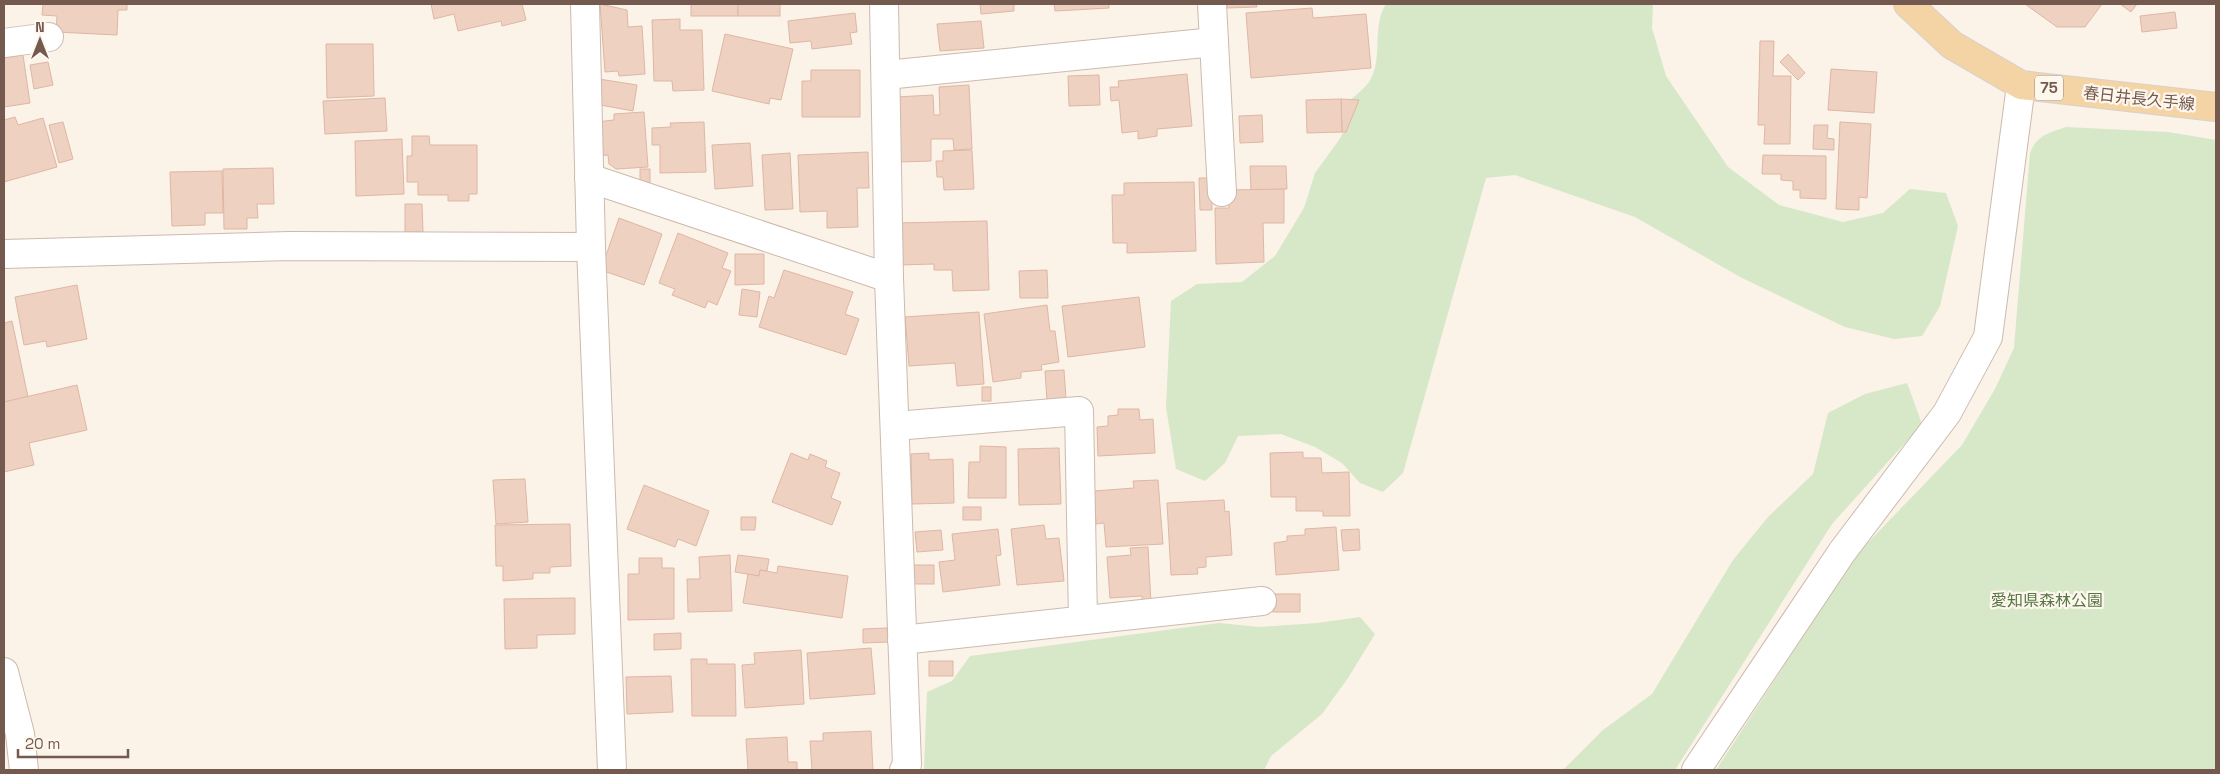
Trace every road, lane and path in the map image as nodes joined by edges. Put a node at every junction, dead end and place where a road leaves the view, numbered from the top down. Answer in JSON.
{"nodes":[{"id":1,"x":585,"y":4,"type":"edge"},
{"id":2,"x":884,"y":4,"type":"edge"},
{"id":3,"x":1212,"y":4,"type":"edge"},
{"id":4,"x":1908,"y":4,"type":"edge"},
{"id":5,"x":49,"y":37,"type":"dead end"},
{"id":6,"x":1214,"y":42,"type":"junction"},
{"id":7,"x":4,"y":43,"type":"edge"},
{"id":8,"x":886,"y":75,"type":"junction"},
{"id":9,"x":2021,"y":85,"type":"junction"},
{"id":10,"x":2216,"y":107,"type":"edge"},
{"id":11,"x":590,"y":178,"type":"junction"},
{"id":12,"x":1222,"y":192,"type":"dead end"},
{"id":13,"x":591,"y":247,"type":"junction"},
{"id":14,"x":4,"y":254,"type":"edge"},
{"id":15,"x":889,"y":278,"type":"junction"},
{"id":16,"x":895,"y":426,"type":"junction"},
{"id":17,"x":1262,"y":601,"type":"dead end"},
{"id":18,"x":1083,"y":620,"type":"junction"},
{"id":19,"x":902,"y":640,"type":"junction"},
{"id":20,"x":4,"y":672,"type":"edge"},
{"id":21,"x":24,"y":770,"type":"edge"},
{"id":22,"x":612,"y":770,"type":"edge"},
{"id":23,"x":904,"y":770,"type":"edge"},
{"id":24,"x":1696,"y":770,"type":"edge"}],
"edges":[{"from":1,"to":11,"type":"street"},
{"from":2,"to":8,"type":"street"},
{"from":3,"to":6,"type":"street"},
{"from":4,"to":9,"type":"main road","name":"春日井長久手線","number":"75"},
{"from":5,"to":7,"type":"street"},
{"from":6,"to":8,"type":"street"},
{"from":6,"to":12,"type":"street"},
{"from":8,"to":15,"type":"street"},
{"from":9,"to":10,"type":"main road","name":"春日井長久手線","number":"75"},
{"from":9,"to":24,"type":"street"},
{"from":11,"to":13,"type":"street"},
{"from":11,"to":15,"type":"street"},
{"from":13,"to":14,"type":"street"},
{"from":13,"to":22,"type":"street"},
{"from":15,"to":16,"type":"street"},
{"from":16,"to":18,"type":"street"},
{"from":16,"to":19,"type":"street"},
{"from":17,"to":18,"type":"street"},
{"from":18,"to":19,"type":"street"},
{"from":19,"to":23,"type":"street"},
{"from":20,"to":21,"type":"street"}]}
